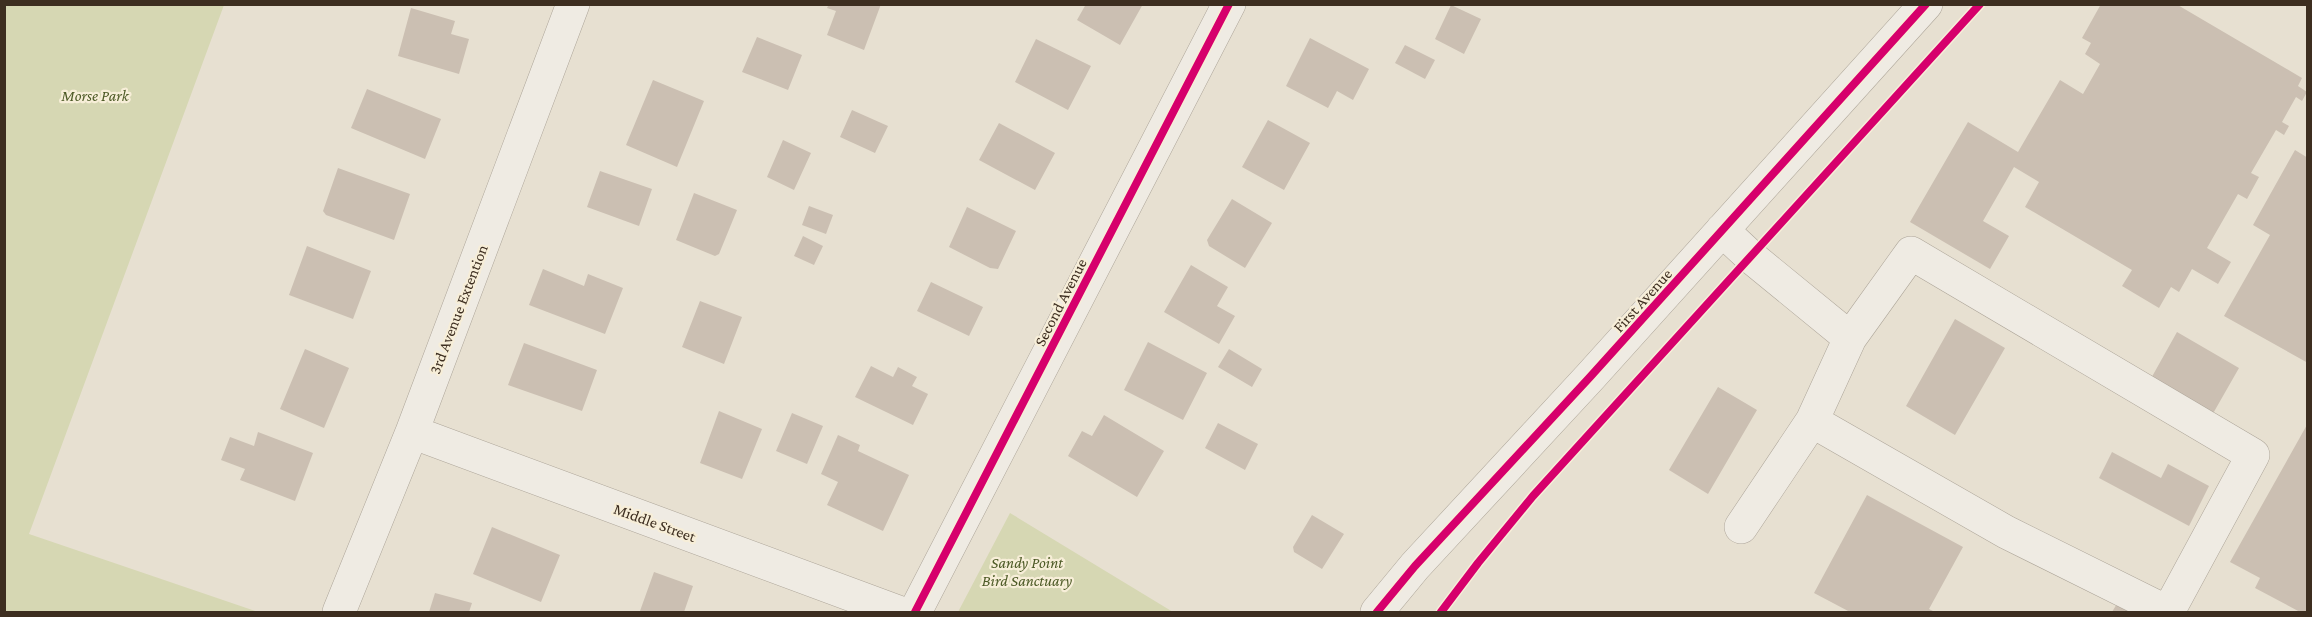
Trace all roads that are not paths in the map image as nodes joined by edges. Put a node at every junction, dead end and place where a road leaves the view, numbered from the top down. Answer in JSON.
{"nodes":[{"id":1,"x":573,"y":4,"type":"edge"},
{"id":2,"x":1229,"y":4,"type":"edge"},
{"id":3,"x":1926,"y":4,"type":"edge"},
{"id":4,"x":1722,"y":230,"type":"junction"},
{"id":5,"x":1850,"y":338,"type":"junction"},
{"id":6,"x":1812,"y":421,"type":"junction"},
{"id":7,"x":412,"y":432,"type":"junction"},
{"id":8,"x":1741,"y":527,"type":"dead end"},
{"id":9,"x":339,"y":612,"type":"edge"},
{"id":10,"x":898,"y":612,"type":"edge"},
{"id":11,"x":915,"y":612,"type":"edge"},
{"id":12,"x":1377,"y":612,"type":"edge"},
{"id":13,"x":2167,"y":612,"type":"edge"}],
"edges":[{"from":1,"to":7,"type":"street","name":"3rd Avenue Extention"},
{"from":2,"to":11,"type":"street","name":"Second Avenue"},
{"from":3,"to":4,"type":"street","name":"First Avenue"},
{"from":4,"to":5,"type":"street"},
{"from":4,"to":12,"type":"street","name":"First Avenue"},
{"from":5,"to":6,"type":"street"},
{"from":5,"to":13,"type":"street"},
{"from":6,"to":8,"type":"street"},
{"from":6,"to":13,"type":"street"},
{"from":7,"to":9,"type":"street","name":"3rd Avenue Extention"},
{"from":7,"to":10,"type":"street","name":"Middle Street"}]}
